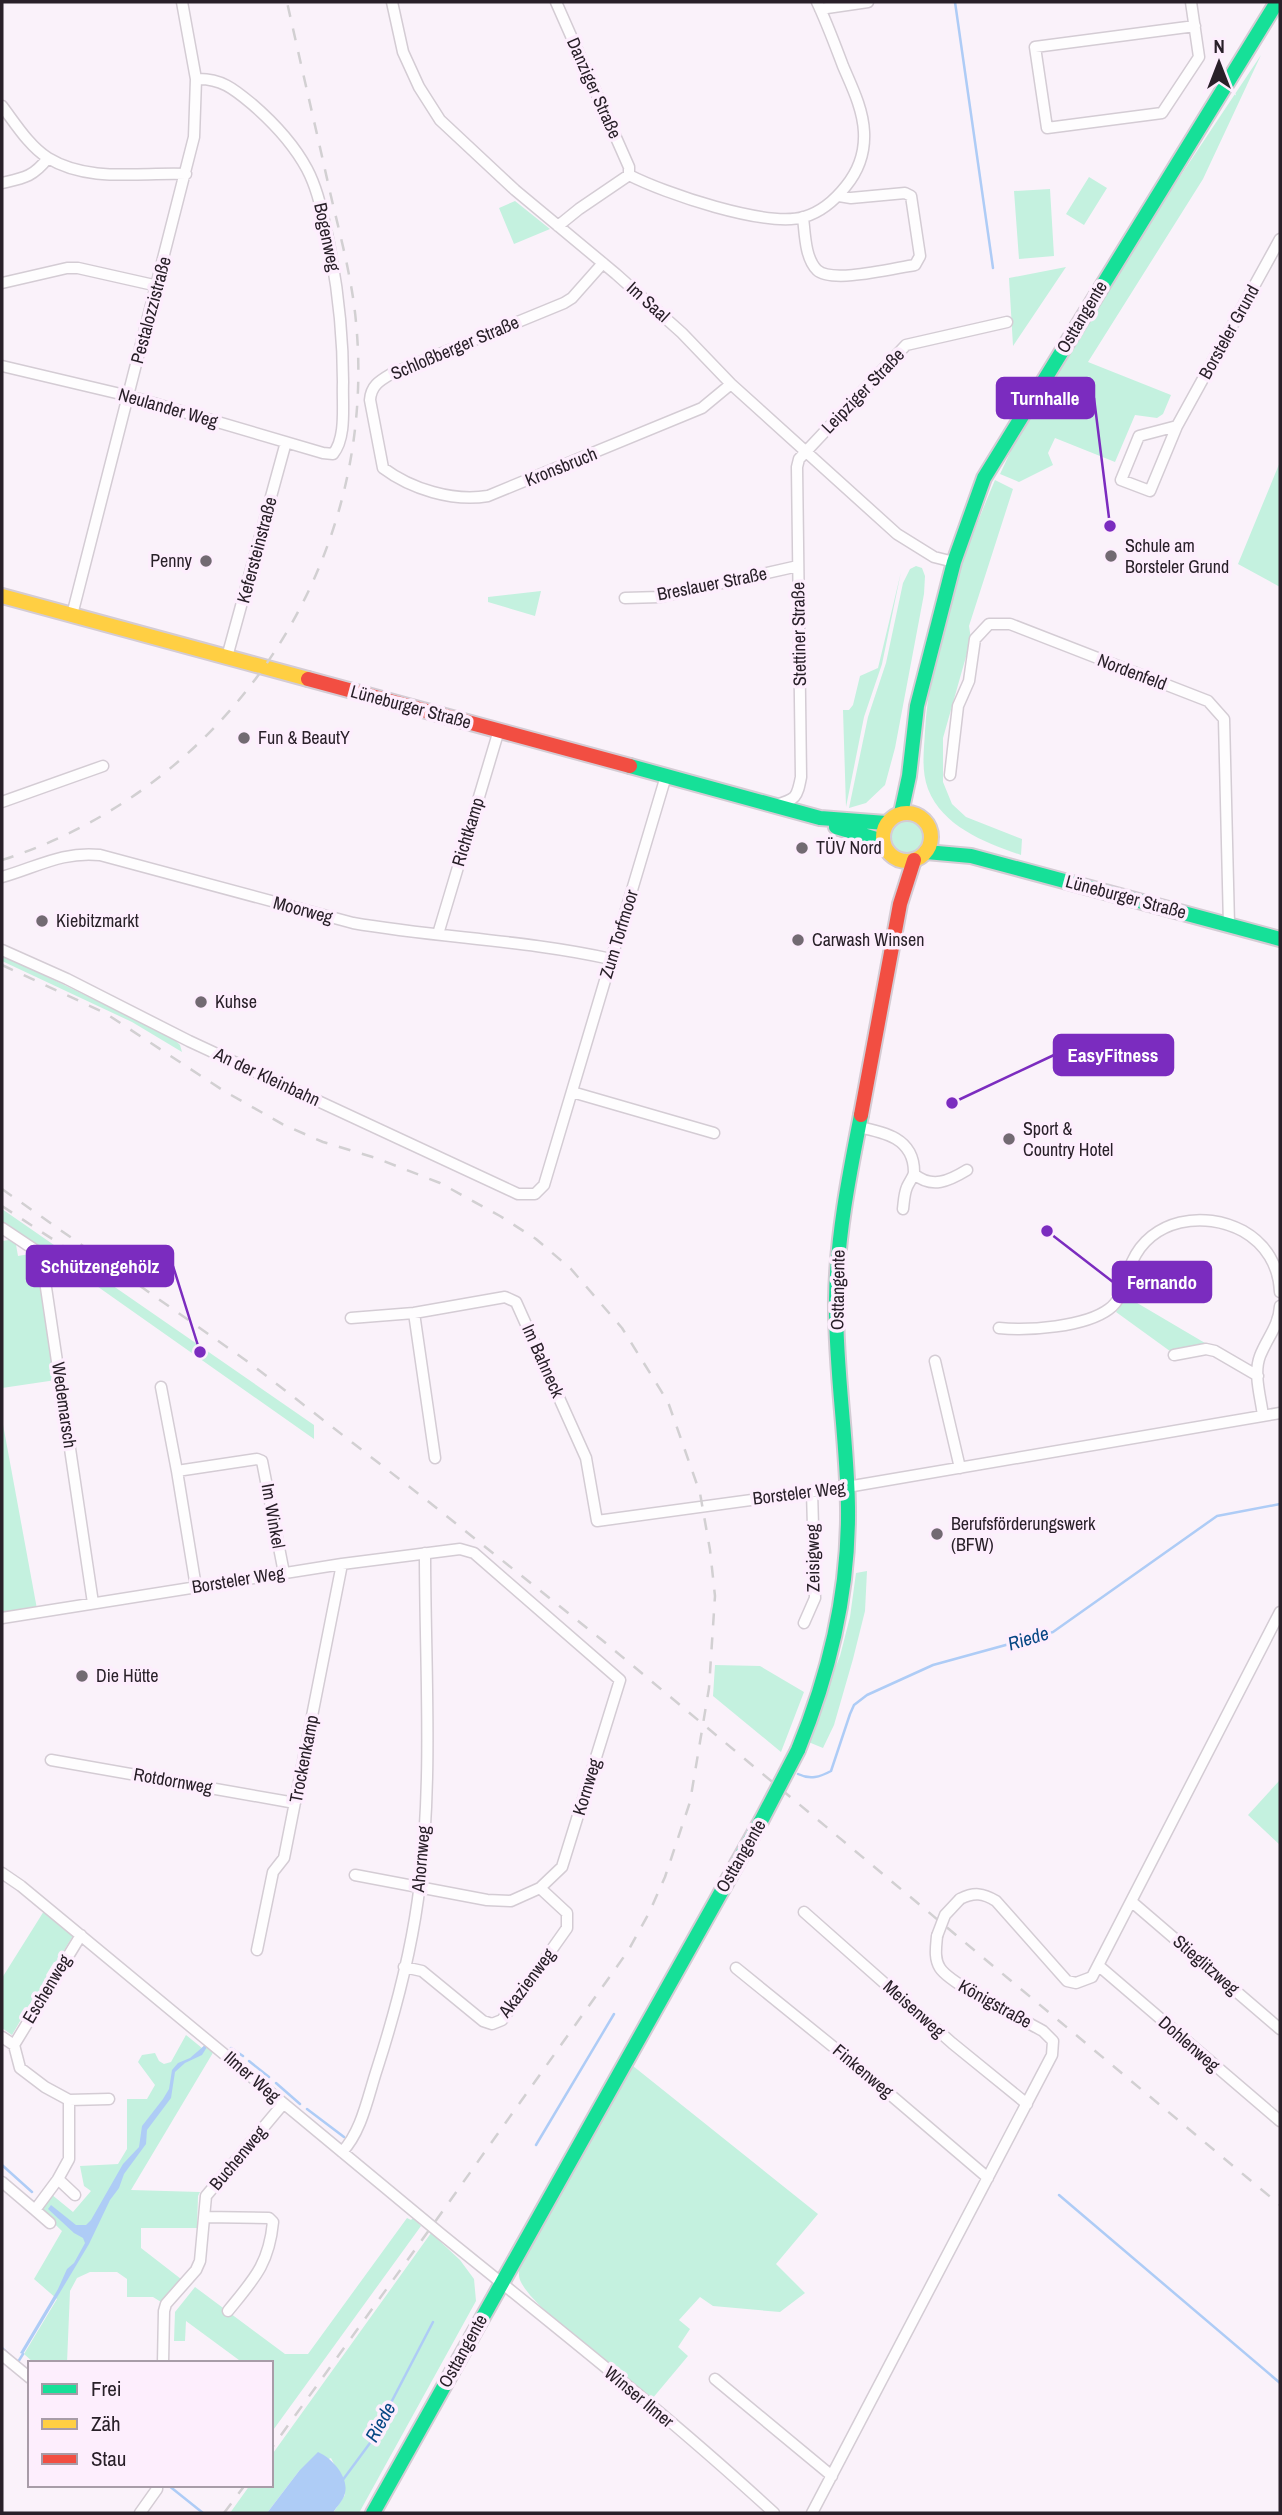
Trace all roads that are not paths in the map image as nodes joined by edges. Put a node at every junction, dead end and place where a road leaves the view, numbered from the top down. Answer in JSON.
{"nodes":[{"id":1,"x":182,"y":2,"type":"edge"},
{"id":2,"x":392,"y":2,"type":"edge"},
{"id":3,"x":556,"y":2,"type":"edge"},
{"id":4,"x":868,"y":2,"type":"edge"},
{"id":5,"x":1191,"y":2,"type":"edge"},
{"id":6,"x":1277,"y":2,"type":"edge"},
{"id":7,"x":819,"y":5,"type":"edge"},
{"id":8,"x":1195,"y":26,"type":"junction"},
{"id":9,"x":197,"y":79,"type":"junction"},
{"id":10,"x":2,"y":106,"type":"edge"},
{"id":11,"x":48,"y":158,"type":"junction"},
{"id":12,"x":186,"y":174,"type":"junction"},
{"id":13,"x":629,"y":175,"type":"junction"},
{"id":14,"x":2,"y":183,"type":"edge"},
{"id":15,"x":839,"y":195,"type":"junction"},
{"id":16,"x":803,"y":218,"type":"junction"},
{"id":17,"x":558,"y":226,"type":"junction"},
{"id":18,"x":1280,"y":239,"type":"edge"},
{"id":19,"x":603,"y":263,"type":"junction"},
{"id":20,"x":2,"y":284,"type":"edge"},
{"id":21,"x":158,"y":286,"type":"junction"},
{"id":22,"x":1007,"y":322,"type":"dead end"},
{"id":23,"x":2,"y":366,"type":"edge"},
{"id":24,"x":731,"y":384,"type":"junction"},
{"id":25,"x":129,"y":396,"type":"junction"},
{"id":26,"x":1177,"y":426,"type":"junction"},
{"id":27,"x":286,"y":442,"type":"junction"},
{"id":28,"x":806,"y":450,"type":"junction"},
{"id":29,"x":333,"y":454,"type":"joint"},
{"id":30,"x":383,"y":468,"type":"joint"},
{"id":31,"x":954,"y":562,"type":"junction"},
{"id":32,"x":798,"y":566,"type":"junction"},
{"id":33,"x":2,"y":596,"type":"edge"},
{"id":34,"x":625,"y":598,"type":"dead end"},
{"id":35,"x":72,"y":615,"type":"junction"},
{"id":36,"x":227,"y":657,"type":"junction"},
{"id":37,"x":499,"y":730,"type":"junction"},
{"id":38,"x":103,"y":766,"type":"dead end"},
{"id":39,"x":950,"y":775,"type":"dead end"},
{"id":40,"x":666,"y":776,"type":"junction"},
{"id":41,"x":909,"y":776,"type":"junction"},
{"id":42,"x":2,"y":802,"type":"edge"},
{"id":43,"x":776,"y":805,"type":"junction"},
{"id":44,"x":901,"y":813,"type":"junction"},
{"id":45,"x":917,"y":815,"type":"junction"},
{"id":46,"x":820,"y":818,"type":"junction"},
{"id":47,"x":886,"y":823,"type":"junction"},
{"id":48,"x":931,"y":836,"type":"junction"},
{"id":49,"x":883,"y":841,"type":"junction"},
{"id":50,"x":920,"y":856,"type":"junction"},
{"id":51,"x":971,"y":856,"type":"junction"},
{"id":52,"x":897,"y":859,"type":"junction"},
{"id":53,"x":2,"y":877,"type":"edge"},
{"id":54,"x":900,"y":904,"type":"junction"},
{"id":55,"x":1229,"y":925,"type":"junction"},
{"id":56,"x":438,"y":934,"type":"junction"},
{"id":57,"x":1280,"y":939,"type":"edge"},
{"id":58,"x":2,"y":950,"type":"edge"},
{"id":59,"x":611,"y":959,"type":"junction"},
{"id":60,"x":572,"y":1092,"type":"junction"},
{"id":61,"x":858,"y":1127,"type":"junction"},
{"id":62,"x":714,"y":1133,"type":"dead end"},
{"id":63,"x":967,"y":1170,"type":"dead end"},
{"id":64,"x":914,"y":1174,"type":"junction"},
{"id":65,"x":535,"y":1194,"type":"joint"},
{"id":66,"x":903,"y":1209,"type":"dead end"},
{"id":67,"x":2,"y":1228,"type":"edge"},
{"id":68,"x":1278,"y":1265,"type":"edge"},
{"id":69,"x":1280,"y":1292,"type":"edge"},
{"id":70,"x":1280,"y":1306,"type":"edge"},
{"id":71,"x":414,"y":1313,"type":"junction"},
{"id":72,"x":351,"y":1318,"type":"dead end"},
{"id":73,"x":999,"y":1328,"type":"dead end"},
{"id":74,"x":1174,"y":1355,"type":"dead end"},
{"id":75,"x":934,"y":1361,"type":"dead end"},
{"id":76,"x":1258,"y":1376,"type":"junction"},
{"id":77,"x":161,"y":1387,"type":"dead end"},
{"id":78,"x":1280,"y":1413,"type":"edge"},
{"id":79,"x":1263,"y":1416,"type":"junction"},
{"id":80,"x":435,"y":1458,"type":"dead end"},
{"id":81,"x":960,"y":1468,"type":"junction"},
{"id":82,"x":177,"y":1471,"type":"junction"},
{"id":83,"x":847,"y":1488,"type":"junction"},
{"id":84,"x":811,"y":1491,"type":"junction"},
{"id":85,"x":597,"y":1521,"type":"joint"},
{"id":86,"x":425,"y":1553,"type":"junction"},
{"id":87,"x":474,"y":1553,"type":"joint"},
{"id":88,"x":342,"y":1564,"type":"junction"},
{"id":89,"x":284,"y":1573,"type":"junction"},
{"id":90,"x":196,"y":1587,"type":"junction"},
{"id":91,"x":93,"y":1603,"type":"junction"},
{"id":92,"x":1280,"y":1612,"type":"edge"},
{"id":93,"x":2,"y":1618,"type":"edge"},
{"id":94,"x":804,"y":1623,"type":"dead end"},
{"id":95,"x":51,"y":1760,"type":"dead end"},
{"id":96,"x":295,"y":1803,"type":"junction"},
{"id":97,"x":2,"y":1873,"type":"edge"},
{"id":98,"x":355,"y":1875,"type":"dead end"},
{"id":99,"x":420,"y":1887,"type":"junction"},
{"id":100,"x":540,"y":1888,"type":"junction"},
{"id":101,"x":1132,"y":1902,"type":"junction"},
{"id":102,"x":804,"y":1912,"type":"dead end"},
{"id":103,"x":81,"y":1935,"type":"junction"},
{"id":104,"x":257,"y":1950,"type":"dead end"},
{"id":105,"x":1099,"y":1966,"type":"junction"},
{"id":106,"x":404,"y":1967,"type":"junction"},
{"id":107,"x":736,"y":1968,"type":"dead end"},
{"id":108,"x":1280,"y":2029,"type":"edge"},
{"id":109,"x":2,"y":2037,"type":"edge"},
{"id":110,"x":14,"y":2045,"type":"junction"},
{"id":111,"x":109,"y":2099,"type":"dead end"},
{"id":112,"x":69,"y":2100,"type":"junction"},
{"id":113,"x":283,"y":2104,"type":"junction"},
{"id":114,"x":1027,"y":2104,"type":"junction"},
{"id":115,"x":1280,"y":2121,"type":"edge"},
{"id":116,"x":342,"y":2152,"type":"junction"},
{"id":117,"x":988,"y":2178,"type":"junction"},
{"id":118,"x":58,"y":2179,"type":"junction"},
{"id":119,"x":2,"y":2182,"type":"edge"},
{"id":120,"x":75,"y":2195,"type":"dead end"},
{"id":121,"x":35,"y":2210,"type":"junction"},
{"id":122,"x":204,"y":2217,"type":"junction"},
{"id":123,"x":50,"y":2223,"type":"dead end"},
{"id":124,"x":501,"y":2283,"type":"junction"},
{"id":125,"x":228,"y":2311,"type":"dead end"},
{"id":126,"x":2,"y":2355,"type":"edge"},
{"id":127,"x":163,"y":2361,"type":"edge"},
{"id":128,"x":28,"y":2376,"type":"edge"},
{"id":129,"x":715,"y":2379,"type":"dead end"},
{"id":130,"x":832,"y":2476,"type":"junction"},
{"id":131,"x":157,"y":2487,"type":"edge"},
{"id":132,"x":140,"y":2513,"type":"edge"},
{"id":133,"x":373,"y":2513,"type":"edge"},
{"id":134,"x":774,"y":2513,"type":"edge"},
{"id":135,"x":812,"y":2513,"type":"edge"}],
"edges":[{"from":1,"to":9,"type":"street","name":"Pestalozzistraße"},
{"from":2,"to":17,"type":"street","name":"Im Saal"},
{"from":3,"to":13,"type":"street","name":"Danziger Straße"},
{"from":4,"to":7,"type":"street"},
{"from":5,"to":8,"type":"street"},
{"from":6,"to":31,"type":"main road","name":"Osttangente"},
{"from":7,"to":15,"type":"street"},
{"from":8,"to":8,"type":"street"},
{"from":9,"to":12,"type":"street","name":"Pestalozzistraße"},
{"from":9,"to":29,"type":"street","name":"Bogenweg"},
{"from":10,"to":11,"type":"street"},
{"from":11,"to":12,"type":"street"},
{"from":11,"to":14,"type":"street"},
{"from":12,"to":21,"type":"street","name":"Pestalozzistraße"},
{"from":13,"to":16,"type":"street"},
{"from":13,"to":17,"type":"street"},
{"from":15,"to":16,"type":"street"},
{"from":15,"to":16,"type":"street"},
{"from":17,"to":19,"type":"street","name":"Im Saal"},
{"from":18,"to":26,"type":"street","name":"Borsteler Grund"},
{"from":19,"to":24,"type":"street","name":"Im Saal"},
{"from":19,"to":30,"type":"street","name":"Schloßberger Straße"},
{"from":20,"to":21,"type":"street"},
{"from":21,"to":25,"type":"street","name":"Pestalozzistraße"},
{"from":22,"to":28,"type":"street","name":"Leipziger Straße"},
{"from":23,"to":25,"type":"street","name":"Neulander Weg"},
{"from":24,"to":28,"type":"street","name":"Im Saal"},
{"from":24,"to":30,"type":"street","name":"Kronsbruch"},
{"from":25,"to":27,"type":"street","name":"Neulander Weg"},
{"from":25,"to":35,"type":"street","name":"Pestalozzistraße"},
{"from":26,"to":26,"type":"street","name":"Borsteler Grund"},
{"from":27,"to":29,"type":"street","name":"Neulander Weg"},
{"from":27,"to":36,"type":"street","name":"Kefersteinstraße"},
{"from":28,"to":31,"type":"street","name":"Im Saal"},
{"from":28,"to":32,"type":"street","name":"Stettiner Straße"},
{"from":31,"to":41,"type":"main road","name":"Osttangente"},
{"from":32,"to":34,"type":"street","name":"Breslauer Straße"},
{"from":32,"to":43,"type":"street","name":"Stettiner Straße"},
{"from":33,"to":35,"type":"main road","name":"Lüneburger Straße"},
{"from":35,"to":36,"type":"main road","name":"Lüneburger Straße"},
{"from":36,"to":37,"type":"main road","name":"Lüneburger Straße"},
{"from":37,"to":40,"type":"main road","name":"Lüneburger Straße"},
{"from":37,"to":56,"type":"street","name":"Richtkamp"},
{"from":38,"to":42,"type":"street"},
{"from":39,"to":55,"type":"street","name":"Nordenfeld"},
{"from":40,"to":43,"type":"main road","name":"Lüneburger Straße"},
{"from":40,"to":59,"type":"street","name":"Zum Torfmoor"},
{"from":41,"to":44,"type":"main road","name":"Osttangente"},
{"from":41,"to":45,"type":"main road","name":"Osttangente"},
{"from":43,"to":46,"type":"main road","name":"Lüneburger Straße"},
{"from":44,"to":45,"type":"main road"},
{"from":44,"to":47,"type":"main road"},
{"from":45,"to":48,"type":"main road","name":"Lüneburger Straße"},
{"from":46,"to":47,"type":"main road","name":"Lüneburger Straße"},
{"from":46,"to":49,"type":"main road","name":"Lüneburger Straße"},
{"from":47,"to":49,"type":"main road"},
{"from":48,"to":50,"type":"main road"},
{"from":48,"to":51,"type":"main road","name":"Lüneburger Straße"},
{"from":49,"to":52,"type":"main road"},
{"from":50,"to":51,"type":"main road","name":"Lüneburger Straße"},
{"from":50,"to":52,"type":"main road","name":"Lüneburger Straße"},
{"from":50,"to":54,"type":"main road","name":"Osttangente"},
{"from":51,"to":55,"type":"main road","name":"Lüneburger Straße"},
{"from":52,"to":54,"type":"main road","name":"Osttangente"},
{"from":53,"to":56,"type":"street","name":"Moorweg"},
{"from":54,"to":61,"type":"main road","name":"Osttangente"},
{"from":55,"to":57,"type":"main road","name":"Lüneburger Straße"},
{"from":56,"to":59,"type":"street","name":"Moorweg"},
{"from":58,"to":65,"type":"street","name":"An der Kleinbahn"},
{"from":59,"to":60,"type":"street","name":"Zum Torfmoor"},
{"from":60,"to":62,"type":"street"},
{"from":60,"to":65,"type":"street","name":"Zum Torfmoor"},
{"from":61,"to":64,"type":"street"},
{"from":61,"to":83,"type":"main road","name":"Osttangente"},
{"from":63,"to":64,"type":"street"},
{"from":64,"to":66,"type":"street"},
{"from":67,"to":91,"type":"street","name":"Wedemarsch"},
{"from":68,"to":69,"type":"street"},
{"from":68,"to":73,"type":"street"},
{"from":70,"to":76,"type":"street"},
{"from":71,"to":72,"type":"street","name":"Im Bahneck"},
{"from":71,"to":80,"type":"street"},
{"from":71,"to":85,"type":"street","name":"Im Bahneck"},
{"from":74,"to":76,"type":"street"},
{"from":75,"to":81,"type":"street"},
{"from":76,"to":79,"type":"street"},
{"from":77,"to":82,"type":"street"},
{"from":78,"to":79,"type":"street","name":"Borsteler Weg"},
{"from":79,"to":81,"type":"street","name":"Borsteler Weg"},
{"from":81,"to":83,"type":"street","name":"Borsteler Weg"},
{"from":82,"to":89,"type":"street","name":"Im Winkel"},
{"from":82,"to":90,"type":"street"},
{"from":83,"to":84,"type":"street","name":"Borsteler Weg"},
{"from":83,"to":124,"type":"main road","name":"Osttangente","bridge":true},
{"from":84,"to":85,"type":"street","name":"Borsteler Weg"},
{"from":84,"to":94,"type":"street","name":"Zeisigweg"},
{"from":86,"to":87,"type":"street","name":"Borsteler Weg"},
{"from":86,"to":88,"type":"street","name":"Borsteler Weg"},
{"from":86,"to":99,"type":"street","name":"Ahornweg"},
{"from":87,"to":100,"type":"street","name":"Kornweg"},
{"from":88,"to":89,"type":"street","name":"Borsteler Weg"},
{"from":88,"to":96,"type":"street","name":"Trockenkamp"},
{"from":89,"to":90,"type":"street","name":"Borsteler Weg"},
{"from":90,"to":91,"type":"street","name":"Borsteler Weg"},
{"from":91,"to":93,"type":"street","name":"Borsteler Weg"},
{"from":92,"to":101,"type":"street"},
{"from":95,"to":96,"type":"street","name":"Rotdornweg"},
{"from":96,"to":104,"type":"street","name":"Trockenkamp"},
{"from":97,"to":103,"type":"street","name":"Ilmer Weg"},
{"from":98,"to":99,"type":"street","name":"Kornweg"},
{"from":99,"to":100,"type":"street","name":"Kornweg"},
{"from":99,"to":106,"type":"street","name":"Ahornweg"},
{"from":100,"to":106,"type":"street","name":"Akazienweg"},
{"from":101,"to":105,"type":"street"},
{"from":101,"to":108,"type":"street","name":"Stieglitzweg"},
{"from":102,"to":114,"type":"street","name":"Meisenweg"},
{"from":103,"to":110,"type":"street","name":"Eschenweg"},
{"from":103,"to":113,"type":"street","name":"Ilmer Weg"},
{"from":105,"to":114,"type":"street","name":"Königstraße","bridge":true},
{"from":105,"to":115,"type":"street","name":"Dohlenweg"},
{"from":106,"to":116,"type":"street","name":"Ahornweg"},
{"from":107,"to":117,"type":"street","name":"Finkenweg"},
{"from":109,"to":110,"type":"street"},
{"from":110,"to":112,"type":"street"},
{"from":111,"to":112,"type":"street"},
{"from":112,"to":118,"type":"street"},
{"from":113,"to":116,"type":"street","name":"Ilmer Weg"},
{"from":113,"to":122,"type":"street","name":"Buchenweg"},
{"from":114,"to":117,"type":"street","name":"Königstraße"},
{"from":116,"to":124,"type":"street","name":"Ilmer Weg"},
{"from":117,"to":130,"type":"street","name":"Königstraße"},
{"from":118,"to":120,"type":"street"},
{"from":118,"to":121,"type":"street"},
{"from":119,"to":121,"type":"street"},
{"from":121,"to":123,"type":"street"},
{"from":122,"to":125,"type":"street","name":"Buchenweg"},
{"from":122,"to":127,"type":"street","name":"Buchenweg"},
{"from":124,"to":133,"type":"main road","name":"Osttangente"},
{"from":124,"to":134,"type":"street","name":"Winser Ilmer"},
{"from":126,"to":128,"type":"street"},
{"from":129,"to":130,"type":"street"},
{"from":130,"to":135,"type":"street","name":"Königstraße"},
{"from":131,"to":132,"type":"street"}]}
